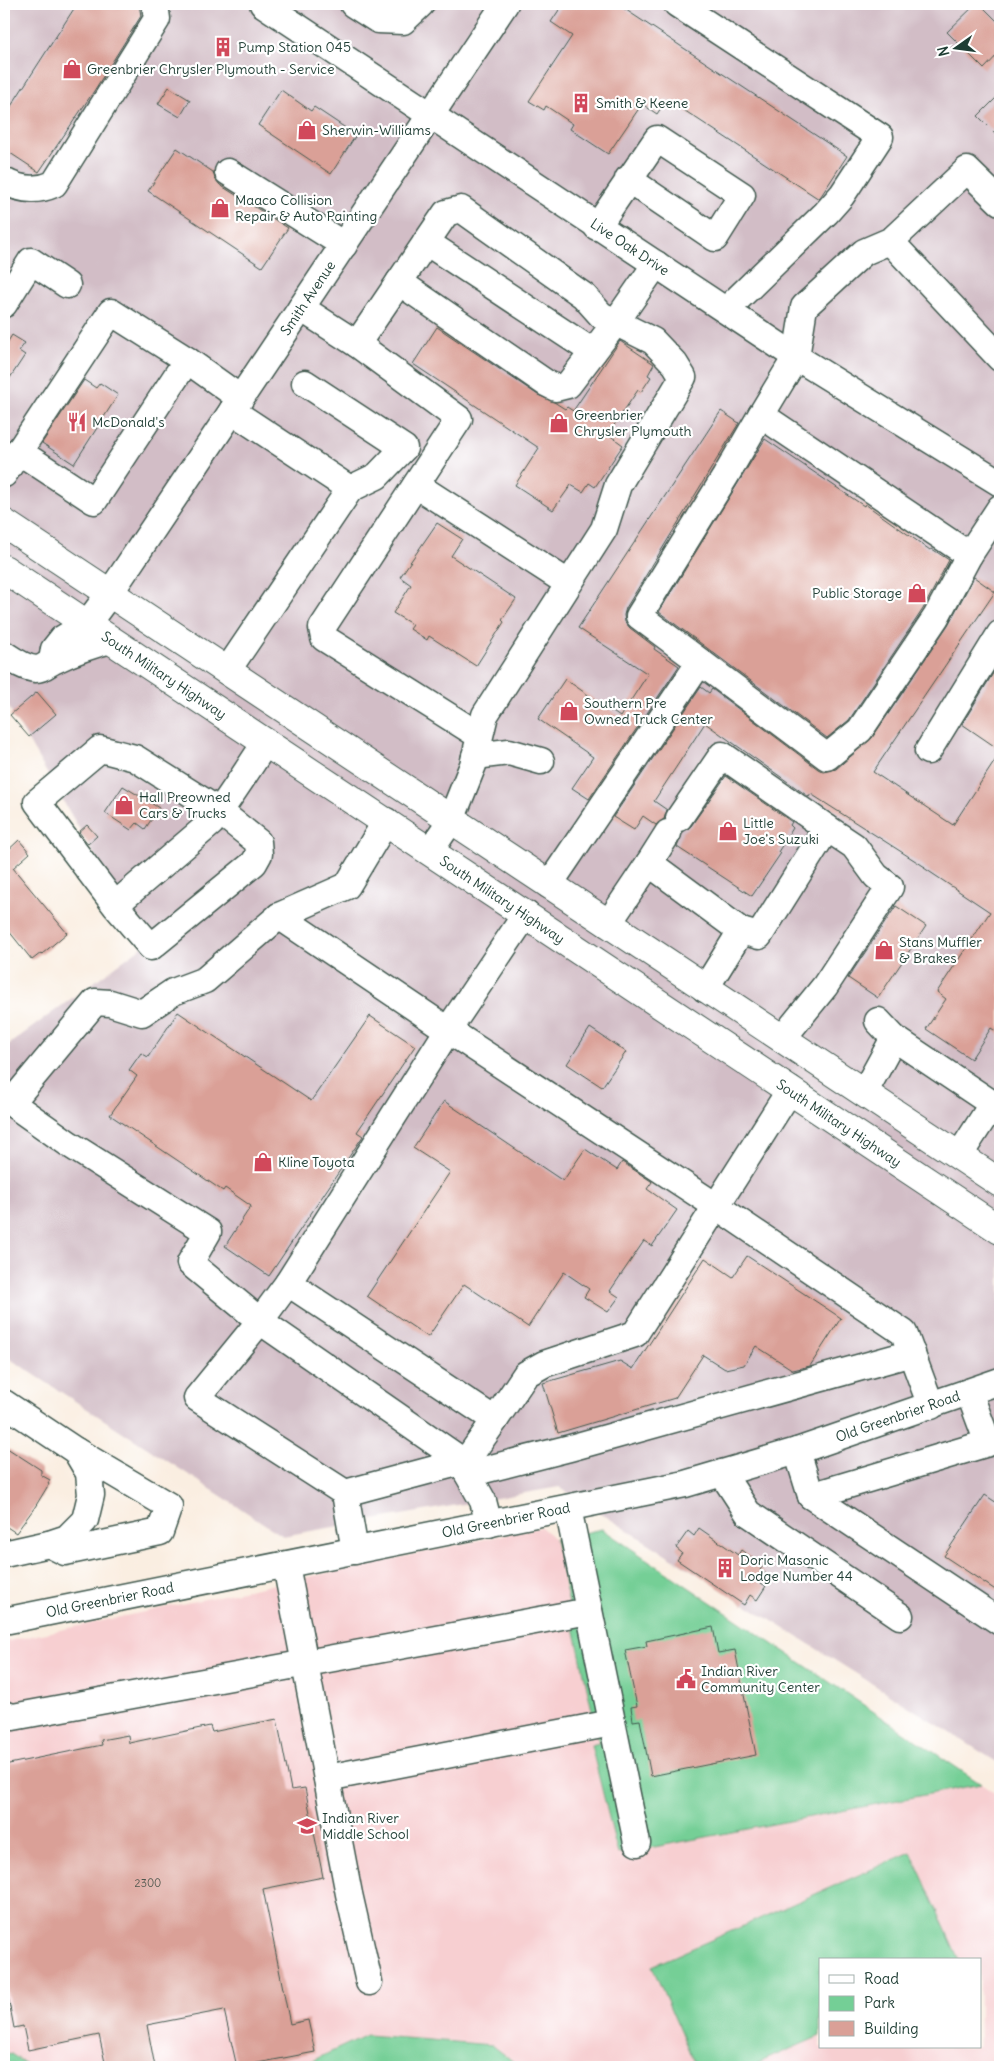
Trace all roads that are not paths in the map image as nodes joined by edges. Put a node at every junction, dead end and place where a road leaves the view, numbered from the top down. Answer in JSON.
{"nodes":[{"id":1,"x":155,"y":4,"type":"edge"},
{"id":2,"x":263,"y":4,"type":"edge"},
{"id":3,"x":353,"y":4,"type":"edge"},
{"id":4,"x":421,"y":4,"type":"edge"},
{"id":5,"x":505,"y":4,"type":"edge"},
{"id":6,"x":677,"y":4,"type":"edge"},
{"id":7,"x":431,"y":114,"type":"junction"},
{"id":8,"x":228,"y":172,"type":"dead end"},
{"id":9,"x":628,"y":179,"type":"dead end"},
{"id":10,"x":4,"y":181,"type":"edge"},
{"id":11,"x":1000,"y":202,"type":"edge"},
{"id":12,"x":597,"y":226,"type":"junction"},
{"id":13,"x":890,"y":241,"type":"junction"},
{"id":14,"x":426,"y":242,"type":"junction"},
{"id":15,"x":344,"y":245,"type":"junction"},
{"id":16,"x":656,"y":264,"type":"junction"},
{"id":17,"x":399,"y":282,"type":"junction"},
{"id":18,"x":68,"y":285,"type":"dead end"},
{"id":19,"x":4,"y":304,"type":"edge"},
{"id":20,"x":301,"y":308,"type":"junction"},
{"id":21,"x":726,"y":310,"type":"junction"},
{"id":22,"x":616,"y":322,"type":"junction"},
{"id":23,"x":357,"y":344,"type":"junction"},
{"id":24,"x":593,"y":352,"type":"junction"},
{"id":25,"x":796,"y":357,"type":"junction"},
{"id":26,"x":1000,"y":358,"type":"edge"},
{"id":27,"x":187,"y":360,"type":"junction"},
{"id":28,"x":305,"y":383,"type":"dead end"},
{"id":29,"x":236,"y":405,"type":"junction"},
{"id":30,"x":761,"y":415,"type":"junction"},
{"id":31,"x":404,"y":448,"type":"junction"},
{"id":32,"x":18,"y":451,"type":"junction"},
{"id":33,"x":4,"y":474,"type":"edge"},
{"id":34,"x":422,"y":476,"type":"junction"},
{"id":35,"x":998,"y":477,"type":"edge"},
{"id":36,"x":350,"y":489,"type":"junction"},
{"id":37,"x":1000,"y":508,"type":"edge"},
{"id":38,"x":4,"y":523,"type":"edge"},
{"id":39,"x":969,"y":555,"type":"junction"},
{"id":40,"x":4,"y":569,"type":"edge"},
{"id":41,"x":568,"y":583,"type":"junction"},
{"id":42,"x":110,"y":593,"type":"junction"},
{"id":43,"x":87,"y":624,"type":"junction"},
{"id":44,"x":1000,"y":634,"type":"edge"},
{"id":45,"x":111,"y":640,"type":"junction"},
{"id":46,"x":4,"y":654,"type":"edge"},
{"id":47,"x":52,"y":661,"type":"junction"},
{"id":48,"x":700,"y":662,"type":"junction"},
{"id":49,"x":227,"y":671,"type":"junction"},
{"id":50,"x":266,"y":742,"type":"junction"},
{"id":51,"x":478,"y":746,"type":"junction"},
{"id":52,"x":928,"y":751,"type":"dead end"},
{"id":53,"x":541,"y":762,"type":"dead end"},
{"id":54,"x":220,"y":811,"type":"junction"},
{"id":55,"x":451,"y":820,"type":"junction"},
{"id":56,"x":386,"y":821,"type":"junction"},
{"id":57,"x":827,"y":828,"type":"junction"},
{"id":58,"x":430,"y":851,"type":"junction"},
{"id":59,"x":648,"y":863,"type":"junction"},
{"id":60,"x":549,"y":885,"type":"junction"},
{"id":61,"x":115,"y":905,"type":"junction"},
{"id":62,"x":526,"y":914,"type":"junction"},
{"id":63,"x":279,"y":916,"type":"junction"},
{"id":64,"x":608,"y":924,"type":"junction"},
{"id":65,"x":740,"y":931,"type":"junction"},
{"id":66,"x":705,"y":988,"type":"junction"},
{"id":67,"x":448,"y":1030,"type":"junction"},
{"id":68,"x":782,"y":1039,"type":"junction"},
{"id":69,"x":790,"y":1090,"type":"junction"},
{"id":70,"x":864,"y":1093,"type":"junction"},
{"id":71,"x":996,"y":1106,"type":"edge"},
{"id":72,"x":959,"y":1156,"type":"junction"},
{"id":73,"x":1000,"y":1183,"type":"edge"},
{"id":74,"x":716,"y":1206,"type":"junction"},
{"id":75,"x":1000,"y":1230,"type":"edge"},
{"id":76,"x":288,"y":1283,"type":"junction"},
{"id":77,"x":260,"y":1321,"type":"junction"},
{"id":78,"x":912,"y":1353,"type":"junction"},
{"id":79,"x":1000,"y":1381,"type":"edge"},
{"id":80,"x":969,"y":1392,"type":"junction"},
{"id":81,"x":4,"y":1404,"type":"edge"},
{"id":82,"x":931,"y":1406,"type":"junction"},
{"id":83,"x":495,"y":1420,"type":"junction"},
{"id":84,"x":994,"y":1441,"type":"edge"},
{"id":85,"x":76,"y":1451,"type":"junction"},
{"id":86,"x":797,"y":1451,"type":"junction"},
{"id":87,"x":465,"y":1468,"type":"junction"},
{"id":88,"x":722,"y":1473,"type":"junction"},
{"id":89,"x":345,"y":1493,"type":"junction"},
{"id":90,"x":811,"y":1496,"type":"junction"},
{"id":91,"x":568,"y":1508,"type":"junction"},
{"id":92,"x":489,"y":1524,"type":"junction"},
{"id":93,"x":49,"y":1544,"type":"junction"},
{"id":94,"x":355,"y":1551,"type":"junction"},
{"id":95,"x":4,"y":1554,"type":"edge"},
{"id":96,"x":286,"y":1565,"type":"junction"},
{"id":97,"x":589,"y":1611,"type":"junction"},
{"id":98,"x":900,"y":1616,"type":"dead end"},
{"id":99,"x":4,"y":1621,"type":"edge"},
{"id":100,"x":1000,"y":1622,"type":"edge"},
{"id":101,"x":304,"y":1662,"type":"junction"},
{"id":102,"x":4,"y":1714,"type":"edge"},
{"id":103,"x":612,"y":1723,"type":"junction"},
{"id":104,"x":327,"y":1778,"type":"junction"},
{"id":105,"x":637,"y":1843,"type":"dead end"},
{"id":106,"x":369,"y":1982,"type":"dead end"}],
"edges":[{"from":1,"to":10,"type":"street"},
{"from":2,"to":7,"type":"street","name":"Live Oak Drive"},
{"from":3,"to":4,"type":"street"},
{"from":5,"to":7,"type":"street","name":"Smith Avenue"},
{"from":6,"to":21,"type":"street"},
{"from":7,"to":12,"type":"street","name":"Live Oak Drive"},
{"from":7,"to":15,"type":"street","name":"Smith Avenue"},
{"from":8,"to":15,"type":"street"},
{"from":9,"to":12,"type":"street"},
{"from":11,"to":13,"type":"street"},
{"from":12,"to":16,"type":"street","name":"Live Oak Drive"},
{"from":13,"to":25,"type":"street"},
{"from":13,"to":26,"type":"street"},
{"from":14,"to":17,"type":"street"},
{"from":14,"to":22,"type":"street"},
{"from":14,"to":24,"type":"street"},
{"from":15,"to":20,"type":"street","name":"Smith Avenue"},
{"from":16,"to":21,"type":"street","name":"Live Oak Drive"},
{"from":16,"to":22,"type":"street"},
{"from":17,"to":23,"type":"street"},
{"from":17,"to":24,"type":"street"},
{"from":18,"to":19,"type":"street"},
{"from":20,"to":23,"type":"street"},
{"from":20,"to":29,"type":"street","name":"Smith Avenue"},
{"from":21,"to":25,"type":"street","name":"Live Oak Drive"},
{"from":22,"to":24,"type":"street"},
{"from":22,"to":41,"type":"street"},
{"from":23,"to":34,"type":"street"},
{"from":25,"to":30,"type":"street"},
{"from":25,"to":35,"type":"street","name":"Live Oak Drive"},
{"from":27,"to":29,"type":"street"},
{"from":27,"to":32,"type":"street"},
{"from":27,"to":32,"type":"street"},
{"from":28,"to":31,"type":"street"},
{"from":29,"to":36,"type":"street"},
{"from":29,"to":42,"type":"street","name":"Smith Avenue"},
{"from":30,"to":39,"type":"street"},
{"from":30,"to":48,"type":"street"},
{"from":31,"to":34,"type":"street"},
{"from":31,"to":36,"type":"street"},
{"from":32,"to":33,"type":"street"},
{"from":34,"to":41,"type":"street"},
{"from":34,"to":51,"type":"street"},
{"from":36,"to":49,"type":"street"},
{"from":37,"to":39,"type":"street"},
{"from":38,"to":42,"type":"main road"},
{"from":39,"to":48,"type":"street"},
{"from":40,"to":43,"type":"main road","name":"South Military Highway"},
{"from":41,"to":51,"type":"street"},
{"from":42,"to":43,"type":"street","name":"Smith Avenue"},
{"from":42,"to":49,"type":"main road"},
{"from":43,"to":45,"type":"main road","name":"South Military Highway"},
{"from":43,"to":47,"type":"street"},
{"from":44,"to":52,"type":"street"},
{"from":45,"to":47,"type":"street"},
{"from":45,"to":50,"type":"main road","name":"South Military Highway"},
{"from":46,"to":47,"type":"street"},
{"from":48,"to":60,"type":"street"},
{"from":49,"to":55,"type":"main road"},
{"from":50,"to":54,"type":"street"},
{"from":50,"to":56,"type":"main road","name":"South Military Highway"},
{"from":51,"to":53,"type":"street"},
{"from":51,"to":55,"type":"street"},
{"from":54,"to":61,"type":"street"},
{"from":54,"to":61,"type":"street"},
{"from":54,"to":61,"type":"street"},
{"from":55,"to":58,"type":"street"},
{"from":55,"to":60,"type":"main road"},
{"from":56,"to":58,"type":"main road","name":"South Military Highway"},
{"from":56,"to":63,"type":"street"},
{"from":57,"to":59,"type":"street"},
{"from":57,"to":65,"type":"street"},
{"from":57,"to":68,"type":"street"},
{"from":58,"to":62,"type":"main road","name":"South Military Highway"},
{"from":59,"to":64,"type":"street"},
{"from":59,"to":65,"type":"street"},
{"from":60,"to":64,"type":"main road"},
{"from":62,"to":67,"type":"street"},
{"from":62,"to":69,"type":"main road","name":"South Military Highway"},
{"from":63,"to":67,"type":"street"},
{"from":63,"to":77,"type":"street"},
{"from":64,"to":66,"type":"main road"},
{"from":65,"to":66,"type":"street"},
{"from":66,"to":68,"type":"main road"},
{"from":67,"to":74,"type":"street"},
{"from":67,"to":76,"type":"street"},
{"from":68,"to":70,"type":"main road"},
{"from":69,"to":74,"type":"street"},
{"from":69,"to":75,"type":"main road","name":"South Military Highway"},
{"from":70,"to":71,"type":"street"},
{"from":70,"to":72,"type":"main road"},
{"from":71,"to":72,"type":"street"},
{"from":72,"to":73,"type":"main road"},
{"from":74,"to":78,"type":"street"},
{"from":74,"to":83,"type":"street"},
{"from":76,"to":77,"type":"street"},
{"from":76,"to":83,"type":"street"},
{"from":77,"to":87,"type":"street"},
{"from":77,"to":89,"type":"street"},
{"from":78,"to":82,"type":"street"},
{"from":78,"to":87,"type":"street"},
{"from":79,"to":80,"type":"street","name":"Old Greenbrier Road"},
{"from":80,"to":82,"type":"street","name":"Old Greenbrier Road"},
{"from":80,"to":84,"type":"street"},
{"from":81,"to":85,"type":"street"},
{"from":82,"to":86,"type":"street","name":"Old Greenbrier Road"},
{"from":83,"to":87,"type":"street"},
{"from":84,"to":90,"type":"street"},
{"from":85,"to":93,"type":"street"},
{"from":85,"to":93,"type":"street"},
{"from":86,"to":88,"type":"street","name":"Old Greenbrier Road"},
{"from":86,"to":90,"type":"street"},
{"from":87,"to":89,"type":"street"},
{"from":87,"to":92,"type":"street"},
{"from":88,"to":91,"type":"street","name":"Old Greenbrier Road"},
{"from":88,"to":98,"type":"street"},
{"from":89,"to":94,"type":"street"},
{"from":90,"to":100,"type":"street"},
{"from":91,"to":92,"type":"street","name":"Old Greenbrier Road"},
{"from":91,"to":97,"type":"street"},
{"from":92,"to":94,"type":"street","name":"Old Greenbrier Road"},
{"from":93,"to":95,"type":"street"},
{"from":94,"to":96,"type":"street","name":"Old Greenbrier Road"},
{"from":96,"to":99,"type":"street","name":"Old Greenbrier Road"},
{"from":96,"to":101,"type":"street"},
{"from":97,"to":101,"type":"street"},
{"from":97,"to":103,"type":"street"},
{"from":101,"to":102,"type":"street"},
{"from":101,"to":104,"type":"street"},
{"from":103,"to":104,"type":"street"},
{"from":103,"to":105,"type":"street"},
{"from":104,"to":106,"type":"street"}]}
